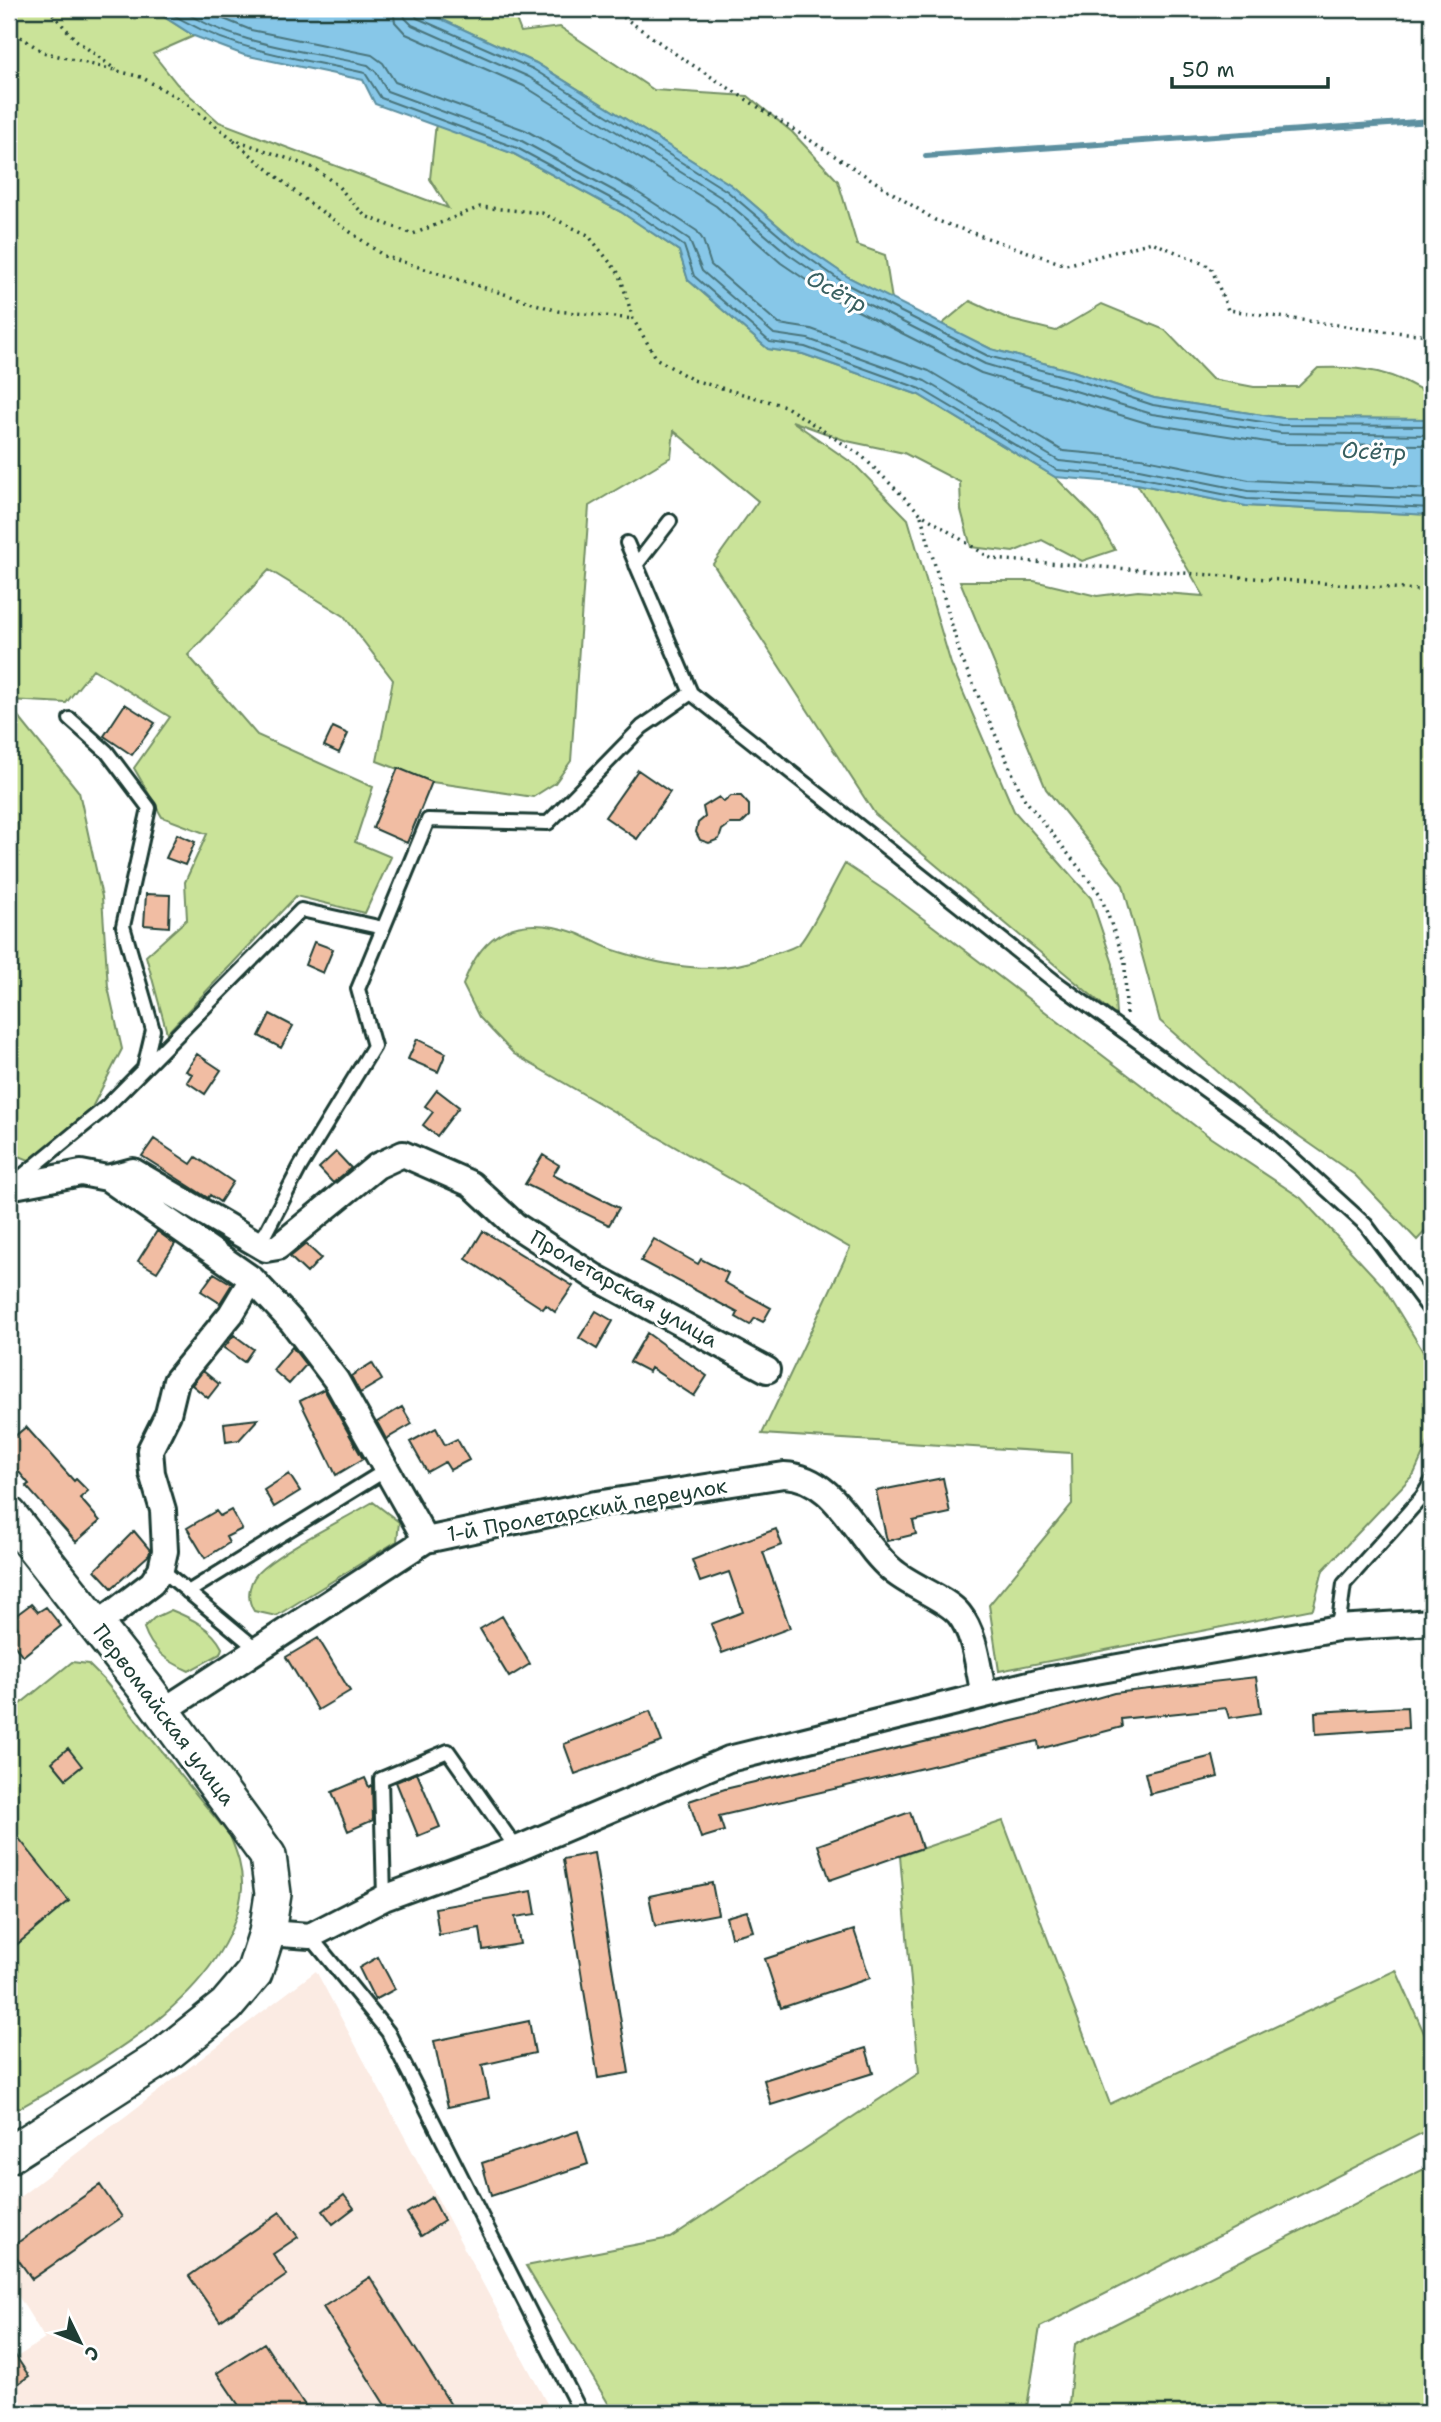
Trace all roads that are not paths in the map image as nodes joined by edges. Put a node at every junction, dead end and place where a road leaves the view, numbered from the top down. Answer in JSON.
{"nodes":[{"id":1,"x":670,"y":521,"type":"dead end"},
{"id":2,"x":627,"y":543,"type":"dead end"},
{"id":3,"x":636,"y":565,"type":"junction"},
{"id":4,"x":691,"y":693,"type":"junction"},
{"id":5,"x":70,"y":719,"type":"dead end"},
{"id":6,"x":383,"y":928,"type":"junction"},
{"id":7,"x":144,"y":1068,"type":"junction"},
{"id":8,"x":107,"y":1178,"type":"junction"},
{"id":9,"x":9,"y":1187,"type":"edge"},
{"id":10,"x":256,"y":1243,"type":"junction"},
{"id":11,"x":252,"y":1279,"type":"junction"},
{"id":12,"x":1432,"y":1313,"type":"edge"},
{"id":13,"x":767,"y":1370,"type":"dead end"},
{"id":14,"x":386,"y":1470,"type":"junction"},
{"id":15,"x":1432,"y":1481,"type":"edge"},
{"id":16,"x":9,"y":1515,"type":"edge"},
{"id":17,"x":426,"y":1540,"type":"junction"},
{"id":18,"x":162,"y":1569,"type":"junction"},
{"id":19,"x":188,"y":1592,"type":"junction"},
{"id":20,"x":1432,"y":1622,"type":"edge"},
{"id":21,"x":97,"y":1625,"type":"junction"},
{"id":22,"x":1338,"y":1628,"type":"junction"},
{"id":23,"x":258,"y":1650,"type":"junction"},
{"id":24,"x":984,"y":1695,"type":"junction"},
{"id":25,"x":163,"y":1711,"type":"junction"},
{"id":26,"x":517,"y":1849,"type":"junction"},
{"id":27,"x":384,"y":1898,"type":"junction"},
{"id":28,"x":267,"y":1933,"type":"junction"},
{"id":29,"x":310,"y":1936,"type":"junction"},
{"id":30,"x":9,"y":2155,"type":"edge"},
{"id":31,"x":581,"y":2413,"type":"edge"}],
"edges":[{"from":1,"to":3,"type":"lane"},
{"from":2,"to":3,"type":"lane"},
{"from":3,"to":4,"type":"lane"},
{"from":4,"to":6,"type":"lane"},
{"from":4,"to":12,"type":"lane"},
{"from":5,"to":7,"type":"lane"},
{"from":6,"to":7,"type":"lane"},
{"from":6,"to":10,"type":"lane"},
{"from":7,"to":9,"type":"lane"},
{"from":8,"to":9,"type":"street"},
{"from":8,"to":10,"type":"street"},
{"from":8,"to":11,"type":"street"},
{"from":10,"to":13,"type":"street","name":"Пролетарская улица"},
{"from":11,"to":14,"type":"street"},
{"from":11,"to":18,"type":"street"},
{"from":14,"to":17,"type":"street"},
{"from":14,"to":19,"type":"lane"},
{"from":15,"to":22,"type":"lane"},
{"from":16,"to":21,"type":"main road","name":"Первомайская улица"},
{"from":17,"to":23,"type":"street","name":"1-й Пролетарский переулок"},
{"from":17,"to":24,"type":"street","name":"1-й Пролетарский переулок"},
{"from":18,"to":19,"type":"lane"},
{"from":18,"to":21,"type":"street"},
{"from":19,"to":23,"type":"lane"},
{"from":20,"to":22,"type":"street"},
{"from":21,"to":25,"type":"main road","name":"Первомайская улица"},
{"from":22,"to":24,"type":"street"},
{"from":23,"to":25,"type":"street","name":"1-й Пролетарский переулок"},
{"from":24,"to":26,"type":"street"},
{"from":25,"to":28,"type":"main road","name":"Первомайская улица"},
{"from":26,"to":27,"type":"street"},
{"from":26,"to":27,"type":"lane"},
{"from":27,"to":29,"type":"street"},
{"from":28,"to":29,"type":"street"},
{"from":28,"to":30,"type":"main road","name":"Первомайская улица"},
{"from":29,"to":31,"type":"lane"}]}
